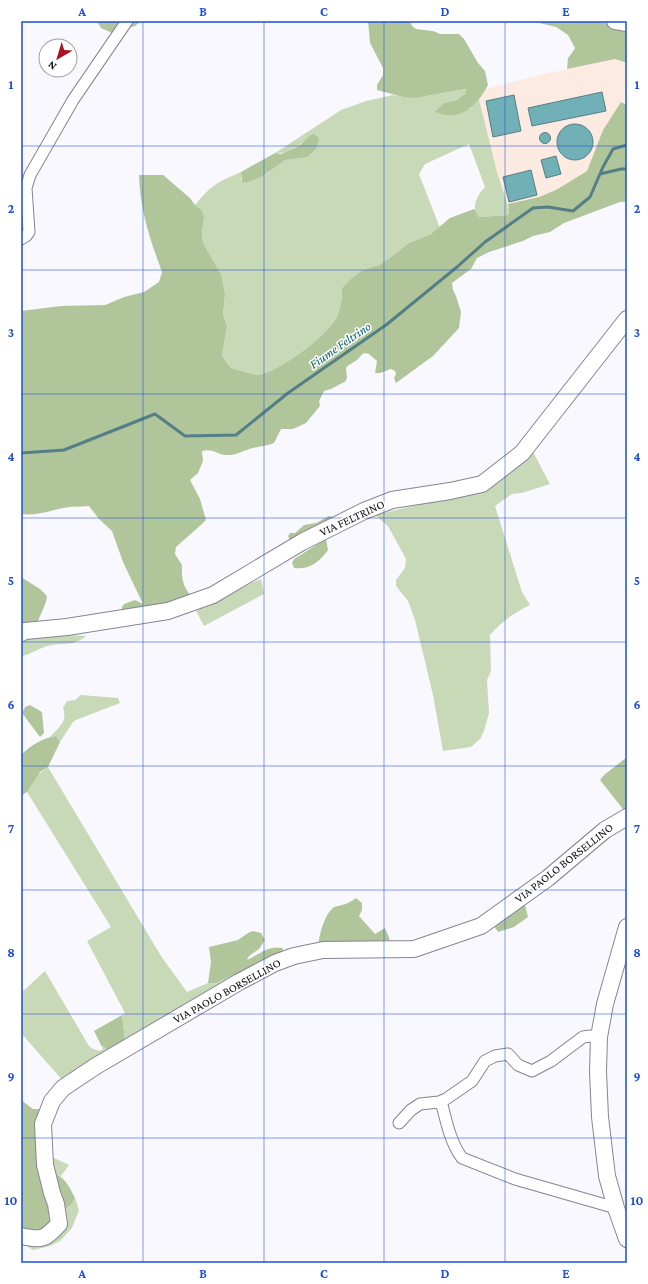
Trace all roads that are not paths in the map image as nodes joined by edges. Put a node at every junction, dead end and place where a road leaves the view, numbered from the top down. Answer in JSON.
{"nodes":[{"id":1,"x":127,"y":21,"type":"edge"},
{"id":2,"x":615,"y":21,"type":"edge"},
{"id":3,"x":627,"y":23,"type":"edge"},
{"id":4,"x":21,"y":239,"type":"edge"},
{"id":5,"x":627,"y":319,"type":"edge"},
{"id":6,"x":21,"y":633,"type":"edge"},
{"id":7,"x":627,"y":817,"type":"edge"},
{"id":8,"x":627,"y":926,"type":"edge"},
{"id":9,"x":599,"y":1037,"type":"junction"},
{"id":10,"x":441,"y":1101,"type":"junction"},
{"id":11,"x":399,"y":1124,"type":"dead end"},
{"id":12,"x":616,"y":1208,"type":"junction"},
{"id":13,"x":21,"y":1236,"type":"edge"},
{"id":14,"x":627,"y":1240,"type":"edge"}],
"edges":[{"from":1,"to":4,"type":"street"},
{"from":2,"to":3,"type":"street"},
{"from":5,"to":6,"type":"street","name":"VIA FELTRINO"},
{"from":7,"to":13,"type":"street","name":"VIA PAOLO BORSELLINO"},
{"from":8,"to":9,"type":"street"},
{"from":9,"to":10,"type":"street"},
{"from":9,"to":12,"type":"street"},
{"from":10,"to":11,"type":"street"},
{"from":10,"to":12,"type":"street"},
{"from":12,"to":14,"type":"street"}]}
